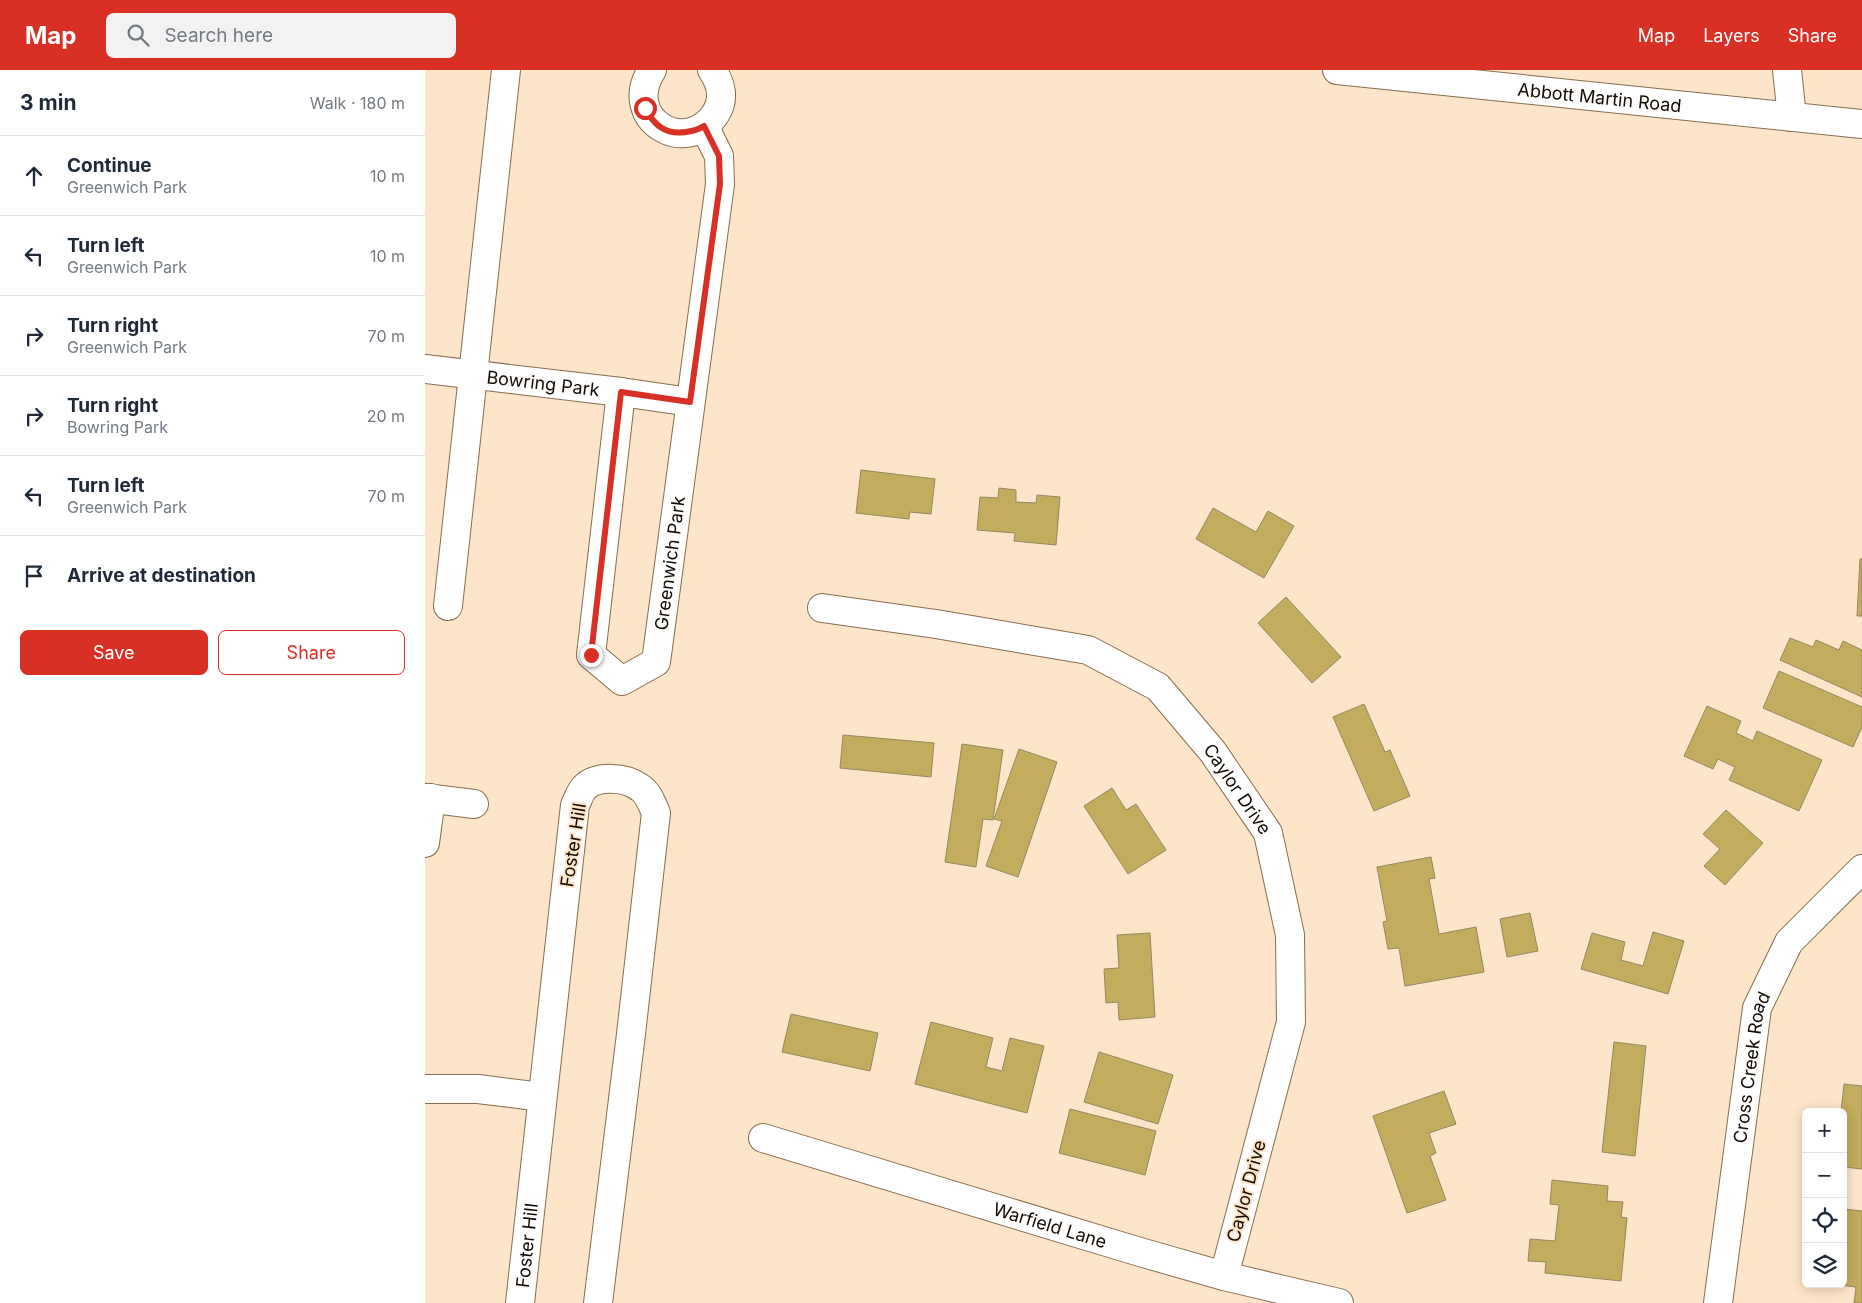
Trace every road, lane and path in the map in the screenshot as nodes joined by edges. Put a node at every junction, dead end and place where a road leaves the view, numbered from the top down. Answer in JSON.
{"nodes":[{"id":1,"x":506,"y":70,"type":"edge"},
{"id":2,"x":652,"y":70,"type":"edge"},
{"id":3,"x":712,"y":70,"type":"edge"},
{"id":4,"x":1337,"y":70,"type":"edge"},
{"id":5,"x":1787,"y":70,"type":"edge"},
{"id":6,"x":1792,"y":117,"type":"junction"},
{"id":7,"x":1862,"y":124,"type":"edge"},
{"id":8,"x":704,"y":126,"type":"junction"},
{"id":9,"x":425,"y":369,"type":"edge"},
{"id":10,"x":473,"y":375,"type":"junction"},
{"id":11,"x":621,"y":392,"type":"junction"},
{"id":12,"x":690,"y":402,"type":"junction"},
{"id":13,"x":448,"y":606,"type":"dead end"},
{"id":14,"x":822,"y":608,"type":"dead end"},
{"id":15,"x":428,"y":798,"type":"edge"},
{"id":16,"x":474,"y":804,"type":"dead end"},
{"id":17,"x":425,"y":843,"type":"edge"},
{"id":18,"x":1862,"y":869,"type":"edge"},
{"id":19,"x":425,"y":1089,"type":"edge"},
{"id":20,"x":541,"y":1097,"type":"junction"},
{"id":21,"x":763,"y":1138,"type":"dead end"},
{"id":22,"x":1224,"y":1276,"type":"junction"},
{"id":23,"x":520,"y":1303,"type":"edge"},
{"id":24,"x":598,"y":1303,"type":"edge"},
{"id":25,"x":1339,"y":1303,"type":"edge"},
{"id":26,"x":1718,"y":1303,"type":"edge"}],
"edges":[{"from":1,"to":10,"type":"street"},
{"from":2,"to":8,"type":"street"},
{"from":3,"to":8,"type":"street"},
{"from":4,"to":6,"type":"street","name":"Abbott Martin Road"},
{"from":5,"to":6,"type":"street"},
{"from":6,"to":7,"type":"street","name":"Abbott Martin Road"},
{"from":8,"to":12,"type":"street","name":"Greenwich Park"},
{"from":9,"to":10,"type":"street","name":"Bowring Park"},
{"from":10,"to":11,"type":"street","name":"Bowring Park"},
{"from":10,"to":13,"type":"street"},
{"from":11,"to":12,"type":"street","name":"Bowring Park"},
{"from":11,"to":12,"type":"street","name":"Greenwich Park"},
{"from":14,"to":22,"type":"street","name":"Caylor Drive"},
{"from":15,"to":16,"type":"street"},
{"from":15,"to":17,"type":"street"},
{"from":18,"to":26,"type":"street","name":"Cross Creek Road"},
{"from":19,"to":20,"type":"street"},
{"from":20,"to":23,"type":"street","name":"Foster Hill"},
{"from":20,"to":24,"type":"street","name":"Foster Hill"},
{"from":21,"to":22,"type":"street","name":"Warfield Lane"},
{"from":22,"to":25,"type":"street","name":"Warfield Lane"}]}
